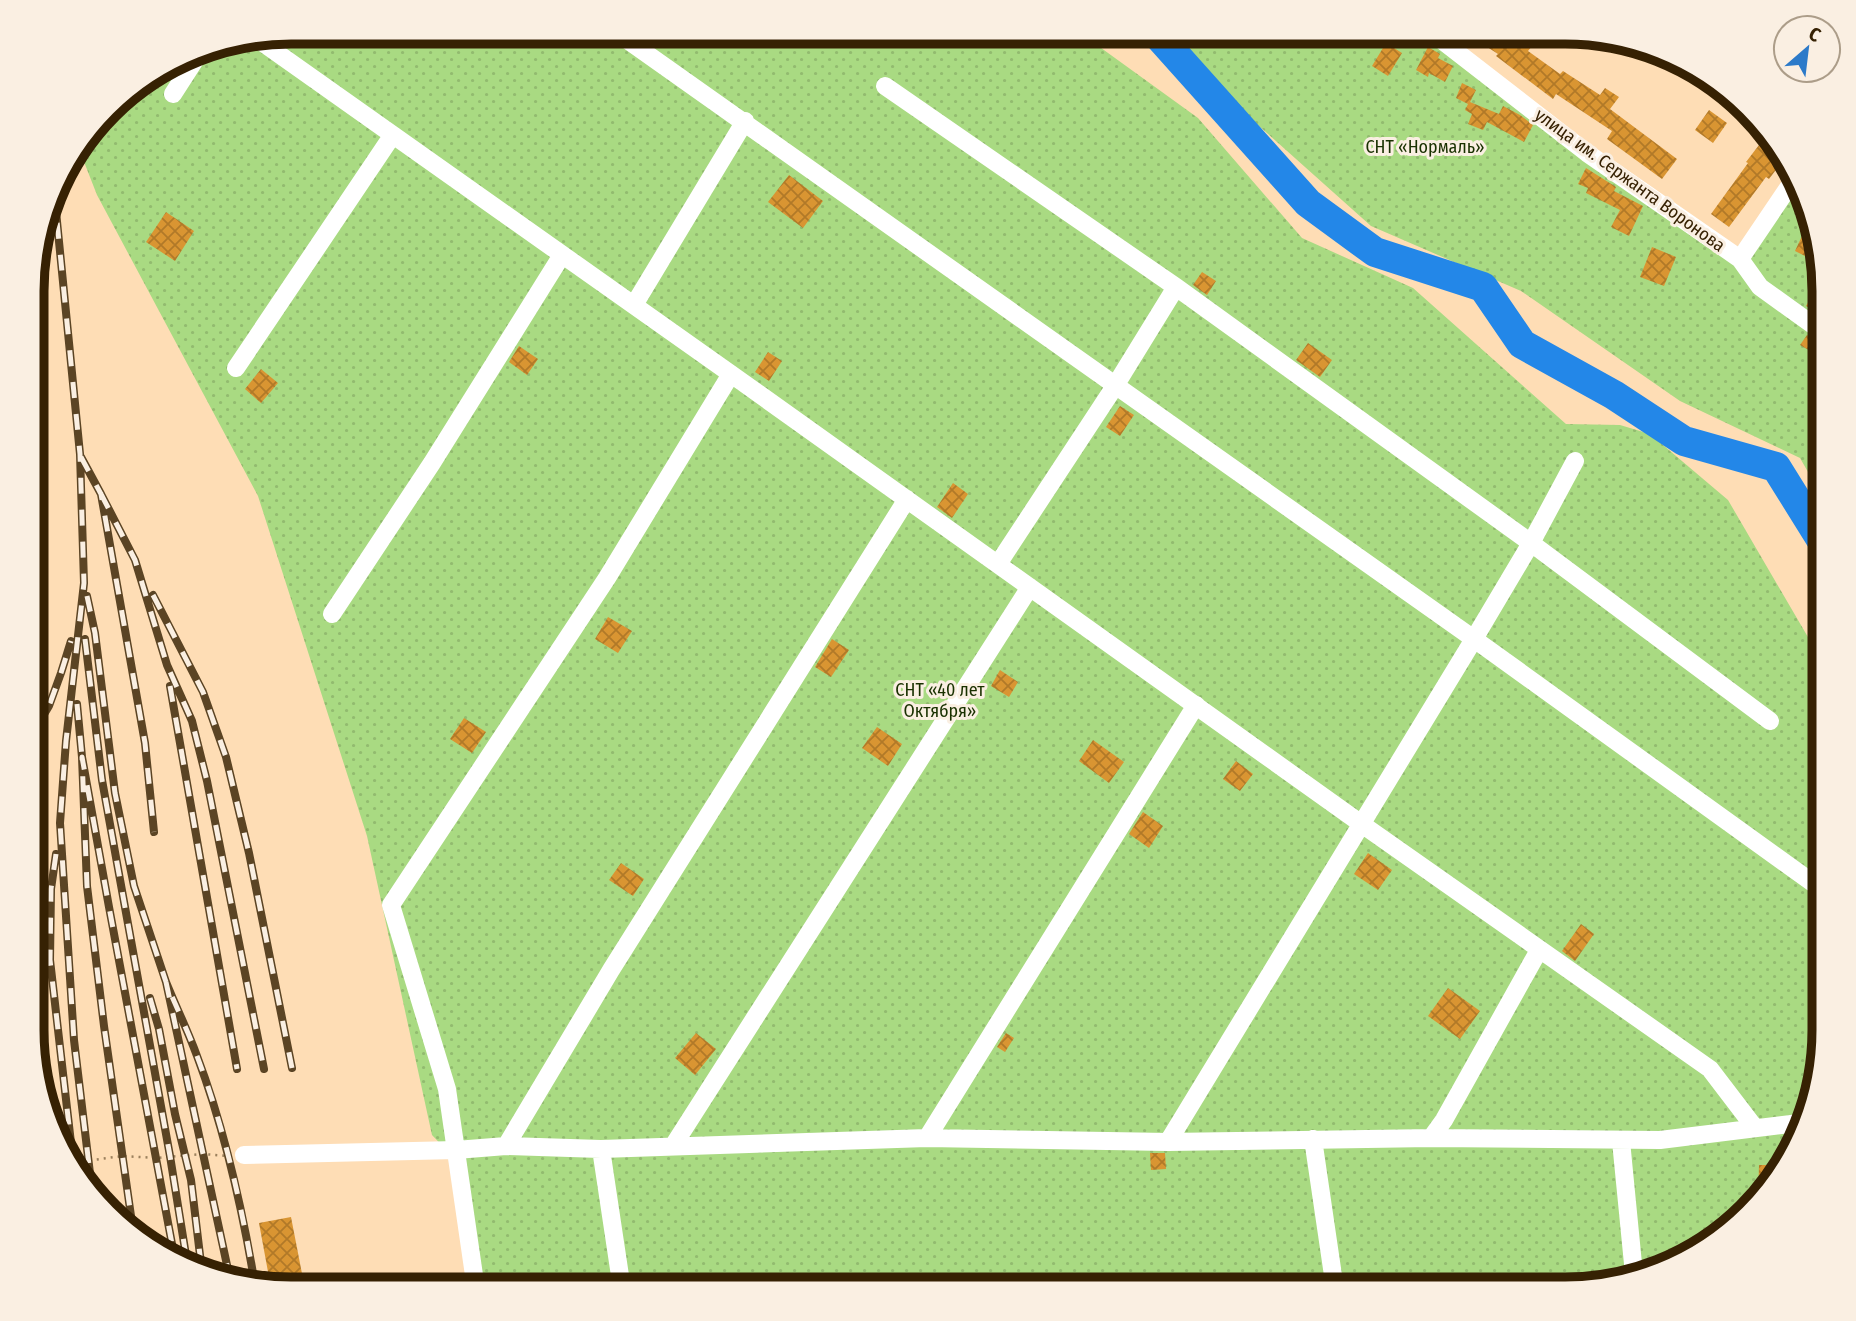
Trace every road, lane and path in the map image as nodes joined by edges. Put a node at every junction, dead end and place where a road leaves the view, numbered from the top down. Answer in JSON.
{"nodes":[{"id":1,"x":633,"y":44,"type":"edge"},
{"id":2,"x":1446,"y":44,"type":"edge"},
{"id":3,"x":266,"y":45,"type":"edge"},
{"id":4,"x":192,"y":65,"type":"edge"},
{"id":5,"x":885,"y":86,"type":"dead end"},
{"id":6,"x":173,"y":94,"type":"dead end"},
{"id":7,"x":745,"y":121,"type":"junction"},
{"id":8,"x":392,"y":136,"type":"junction"},
{"id":9,"x":1789,"y":187,"type":"edge"},
{"id":10,"x":562,"y":255,"type":"junction"},
{"id":11,"x":1740,"y":259,"type":"junction"},
{"id":12,"x":1176,"y":287,"type":"junction"},
{"id":13,"x":634,"y":305,"type":"junction"},
{"id":14,"x":1812,"y":325,"type":"edge"},
{"id":15,"x":236,"y":368,"type":"dead end"},
{"id":16,"x":731,"y":374,"type":"junction"},
{"id":17,"x":1115,"y":386,"type":"junction"},
{"id":18,"x":1575,"y":461,"type":"dead end"},
{"id":19,"x":907,"y":499,"type":"junction"},
{"id":20,"x":1531,"y":543,"type":"junction"},
{"id":21,"x":998,"y":564,"type":"junction"},
{"id":22,"x":1030,"y":587,"type":"junction"},
{"id":23,"x":332,"y":614,"type":"dead end"},
{"id":24,"x":1474,"y":639,"type":"junction"},
{"id":25,"x":1195,"y":705,"type":"junction"},
{"id":26,"x":1769,"y":722,"type":"dead end"},
{"id":27,"x":1363,"y":825,"type":"junction"},
{"id":28,"x":1812,"y":882,"type":"edge"},
{"id":29,"x":1539,"y":950,"type":"junction"},
{"id":30,"x":1794,"y":1124,"type":"edge"},
{"id":31,"x":1755,"y":1128,"type":"junction"},
{"id":32,"x":928,"y":1138,"type":"junction"},
{"id":33,"x":1431,"y":1138,"type":"junction"},
{"id":34,"x":1313,"y":1139,"type":"junction"},
{"id":35,"x":1621,"y":1141,"type":"junction"},
{"id":36,"x":1168,"y":1142,"type":"junction"},
{"id":37,"x":506,"y":1146,"type":"junction"},
{"id":38,"x":673,"y":1146,"type":"junction"},
{"id":39,"x":601,"y":1149,"type":"junction"},
{"id":40,"x":456,"y":1150,"type":"junction"},
{"id":41,"x":244,"y":1155,"type":"joint"},
{"id":42,"x":81,"y":1161,"type":"edge"},
{"id":43,"x":1633,"y":1268,"type":"edge"},
{"id":44,"x":474,"y":1277,"type":"edge"},
{"id":45,"x":620,"y":1277,"type":"edge"},
{"id":46,"x":1333,"y":1277,"type":"edge"}],
"edges":[{"from":1,"to":7,"type":"street"},
{"from":2,"to":11,"type":"street","name":"улица им. Сержанта Воронова"},
{"from":3,"to":8,"type":"street"},
{"from":4,"to":6,"type":"street"},
{"from":5,"to":12,"type":"street"},
{"from":7,"to":13,"type":"street"},
{"from":7,"to":17,"type":"street"},
{"from":8,"to":10,"type":"street"},
{"from":8,"to":15,"type":"street"},
{"from":9,"to":11,"type":"street"},
{"from":10,"to":13,"type":"street"},
{"from":10,"to":23,"type":"street"},
{"from":11,"to":14,"type":"street","name":"улица им. Сержанта Воронова"},
{"from":12,"to":17,"type":"street"},
{"from":12,"to":20,"type":"street"},
{"from":13,"to":16,"type":"street"},
{"from":16,"to":19,"type":"street"},
{"from":16,"to":40,"type":"street"},
{"from":17,"to":21,"type":"street"},
{"from":17,"to":24,"type":"street"},
{"from":18,"to":20,"type":"street"},
{"from":19,"to":21,"type":"street"},
{"from":19,"to":37,"type":"street"},
{"from":20,"to":24,"type":"street"},
{"from":20,"to":26,"type":"street"},
{"from":21,"to":22,"type":"street"},
{"from":22,"to":25,"type":"street"},
{"from":22,"to":38,"type":"street"},
{"from":24,"to":27,"type":"street"},
{"from":24,"to":28,"type":"street"},
{"from":25,"to":27,"type":"street"},
{"from":25,"to":32,"type":"street"},
{"from":27,"to":29,"type":"street"},
{"from":27,"to":36,"type":"street"},
{"from":29,"to":31,"type":"street"},
{"from":29,"to":33,"type":"street"},
{"from":30,"to":31,"type":"street"},
{"from":31,"to":35,"type":"street"},
{"from":32,"to":36,"type":"street"},
{"from":32,"to":38,"type":"street"},
{"from":33,"to":34,"type":"street"},
{"from":33,"to":35,"type":"street"},
{"from":34,"to":36,"type":"street"},
{"from":34,"to":46,"type":"street"},
{"from":35,"to":43,"type":"street"},
{"from":37,"to":39,"type":"street"},
{"from":37,"to":40,"type":"street"},
{"from":38,"to":39,"type":"street"},
{"from":39,"to":45,"type":"street"},
{"from":40,"to":41,"type":"street"},
{"from":40,"to":44,"type":"street"},
{"from":41,"to":42,"type":"path"}]}
